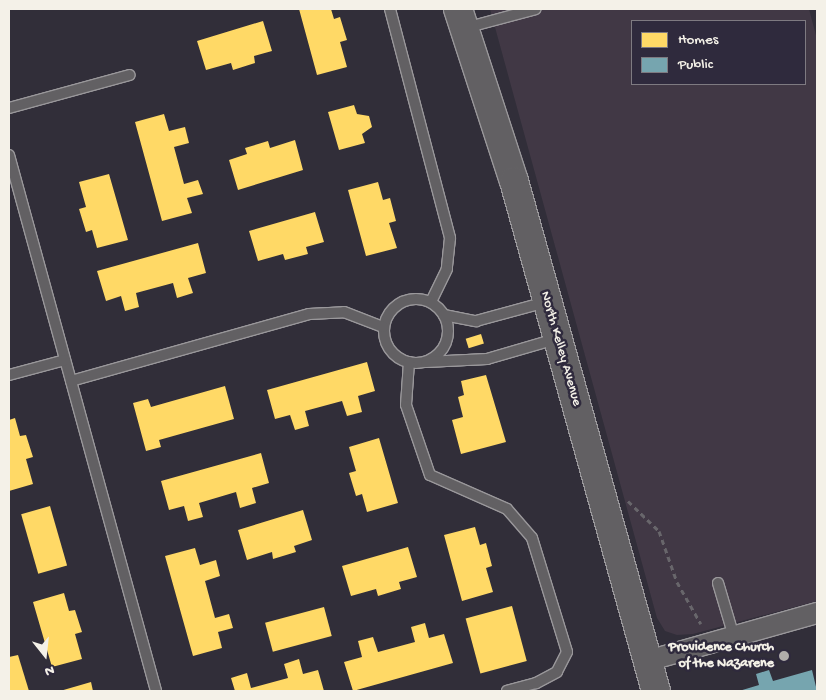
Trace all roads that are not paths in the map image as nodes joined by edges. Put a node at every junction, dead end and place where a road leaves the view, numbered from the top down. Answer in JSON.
{"nodes":[{"id":1,"x":390,"y":9,"type":"edge"},
{"id":2,"x":536,"y":9,"type":"edge"},
{"id":3,"x":461,"y":19,"type":"edge"},
{"id":4,"x":130,"y":75,"type":"dead end"},
{"id":5,"x":9,"y":108,"type":"edge"},
{"id":6,"x":9,"y":155,"type":"edge"},
{"id":7,"x":547,"y":301,"type":"junction"},
{"id":8,"x":431,"y":302,"type":"junction"},
{"id":9,"x":444,"y":316,"type":"junction"},
{"id":10,"x":383,"y":327,"type":"junction"},
{"id":11,"x":558,"y":339,"type":"junction"},
{"id":12,"x":65,"y":360,"type":"junction"},
{"id":13,"x":409,"y":362,"type":"junction"},
{"id":14,"x":423,"y":362,"type":"junction"},
{"id":15,"x":9,"y":375,"type":"edge"},
{"id":16,"x":71,"y":381,"type":"junction"},
{"id":17,"x":718,"y":583,"type":"dead end"},
{"id":18,"x":817,"y":613,"type":"edge"},
{"id":19,"x":734,"y":636,"type":"junction"},
{"id":20,"x":647,"y":661,"type":"junction"},
{"id":21,"x":156,"y":691,"type":"edge"},
{"id":22,"x":507,"y":691,"type":"edge"},
{"id":23,"x":654,"y":691,"type":"edge"}],
"edges":[{"from":1,"to":8,"type":"lane"},
{"from":2,"to":3,"type":"lane"},
{"from":3,"to":7,"type":"main road","name":"North Kelley Avenue"},
{"from":4,"to":5,"type":"lane"},
{"from":6,"to":12,"type":"lane"},
{"from":7,"to":9,"type":"lane"},
{"from":7,"to":11,"type":"main road","name":"North Kelley Avenue"},
{"from":8,"to":9,"type":"lane"},
{"from":8,"to":10,"type":"lane"},
{"from":9,"to":14,"type":"lane"},
{"from":10,"to":13,"type":"lane"},
{"from":10,"to":16,"type":"lane"},
{"from":11,"to":14,"type":"lane"},
{"from":11,"to":20,"type":"main road","name":"North Kelley Avenue"},
{"from":12,"to":15,"type":"lane"},
{"from":12,"to":16,"type":"lane"},
{"from":13,"to":14,"type":"lane"},
{"from":13,"to":22,"type":"lane"},
{"from":16,"to":21,"type":"lane"},
{"from":17,"to":19,"type":"lane"},
{"from":18,"to":19,"type":"street"},
{"from":19,"to":20,"type":"street"},
{"from":20,"to":23,"type":"main road","name":"North Kelley Avenue"}]}
